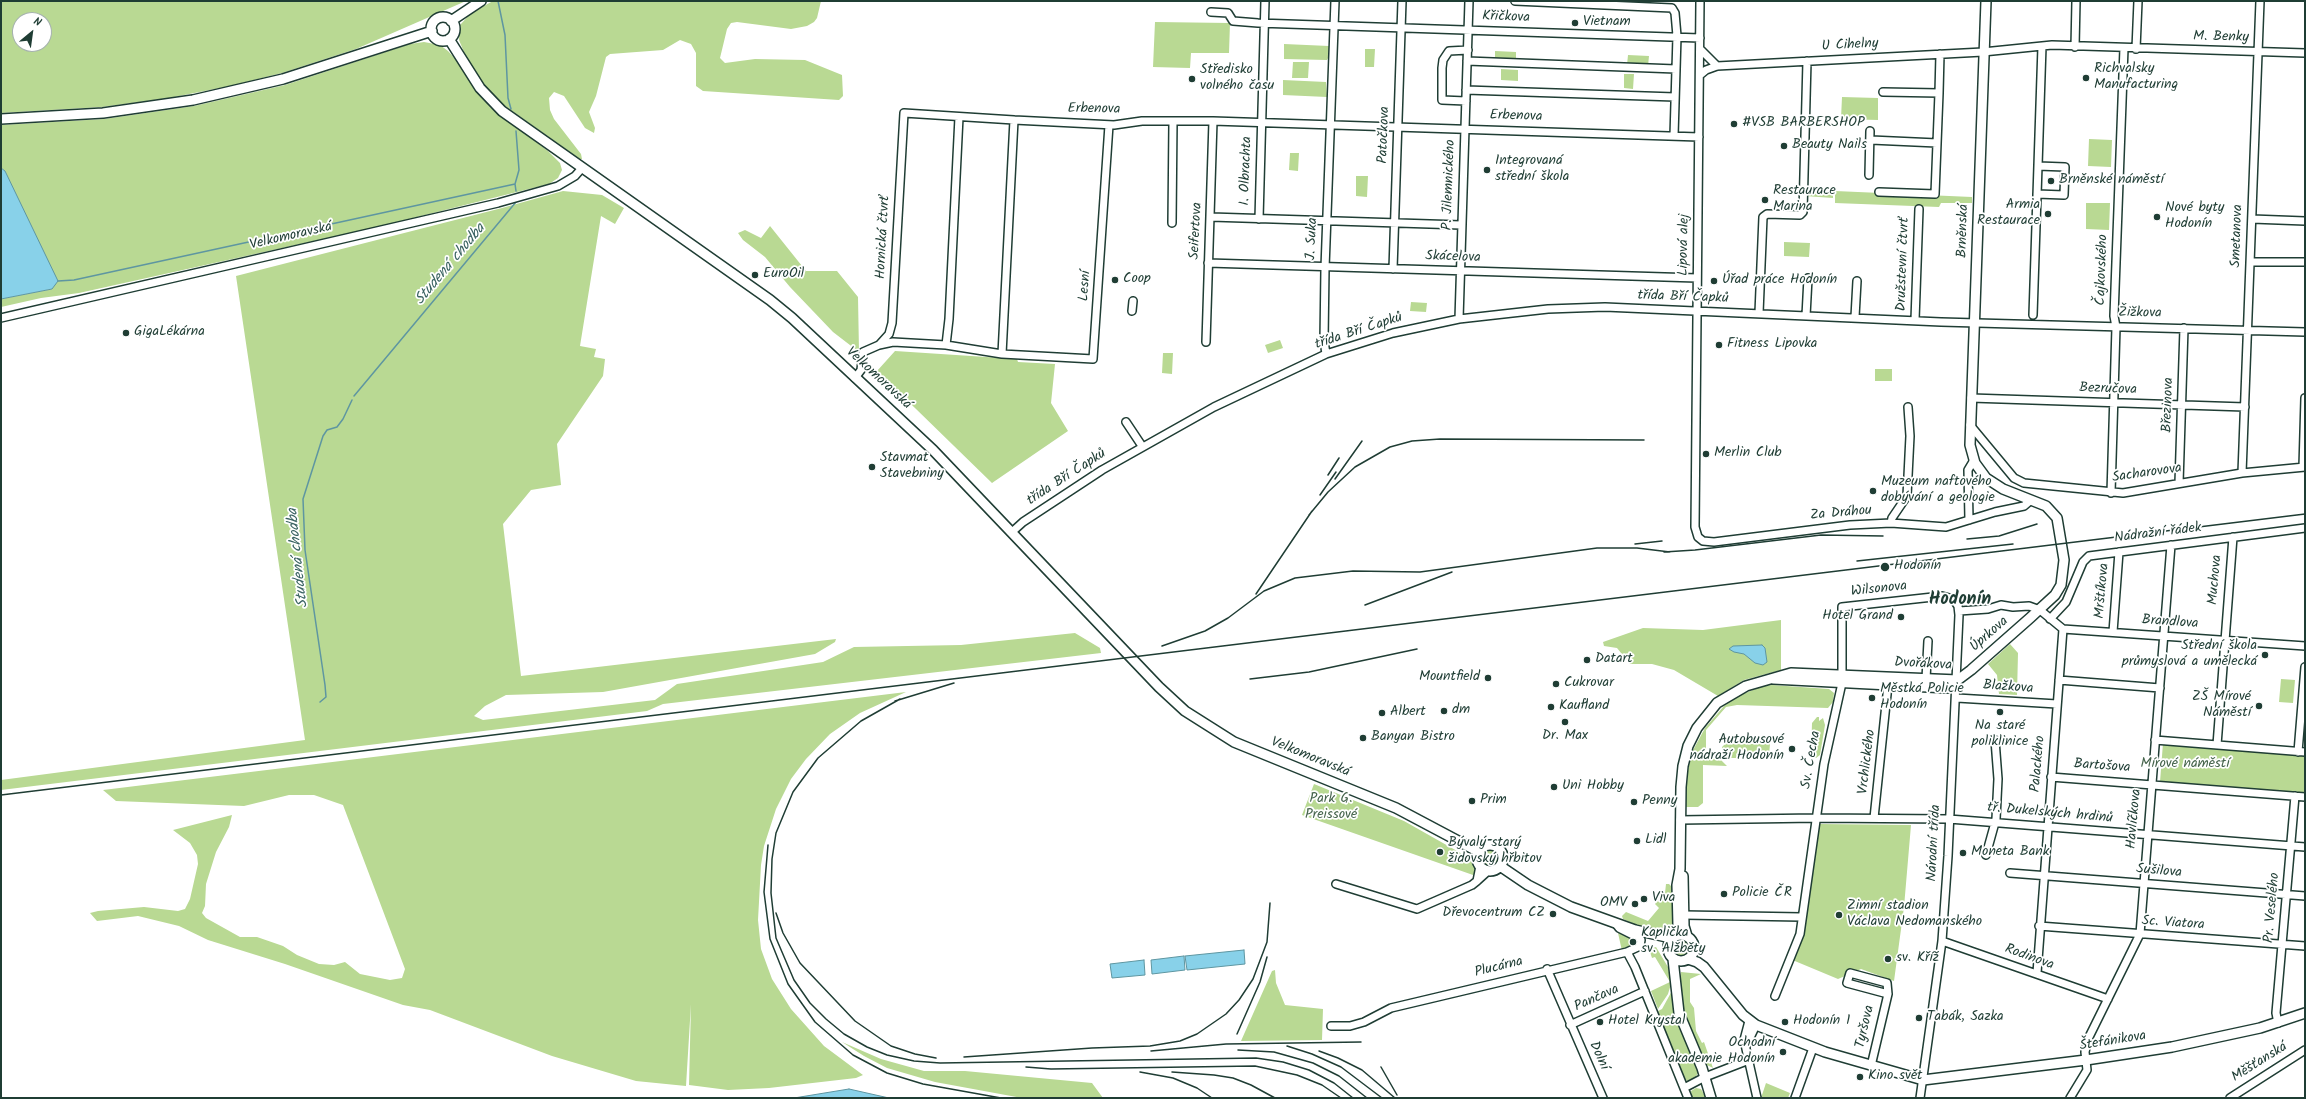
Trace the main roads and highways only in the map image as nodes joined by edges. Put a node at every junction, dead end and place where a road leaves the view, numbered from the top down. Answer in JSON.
{"nodes":[{"id":1,"x":481,"y":1,"type":"edge"},
{"id":2,"x":1986,"y":1,"type":"edge"},
{"id":3,"x":451,"y":21,"type":"junction"},
{"id":4,"x":432,"y":31,"type":"junction"},
{"id":5,"x":449,"y":39,"type":"junction"},
{"id":6,"x":1,"y":118,"type":"edge"},
{"id":7,"x":2040,"y":610,"type":"joint"},
{"id":8,"x":1843,"y":679,"type":"junction"},
{"id":9,"x":1958,"y":680,"type":"junction"},
{"id":10,"x":1479,"y":852,"type":"junction"},
{"id":11,"x":1500,"y":866,"type":"junction"},
{"id":12,"x":1680,"y":869,"type":"junction"},
{"id":13,"x":1635,"y":930,"type":"junction"},
{"id":14,"x":1687,"y":936,"type":"junction"},
{"id":15,"x":1673,"y":937,"type":"junction"},
{"id":16,"x":1667,"y":949,"type":"junction"},
{"id":17,"x":1694,"y":950,"type":"junction"},
{"id":18,"x":1673,"y":959,"type":"junction"},
{"id":19,"x":1686,"y":960,"type":"junction"},
{"id":20,"x":1676,"y":982,"type":"junction"},
{"id":21,"x":1721,"y":987,"type":"junction"},
{"id":22,"x":2305,"y":1013,"type":"edge"},
{"id":23,"x":1711,"y":1098,"type":"edge"}],
"edges":[{"from":1,"to":3,"type":"main road"},
{"from":2,"to":7,"type":"main road","name":"Brněnská"},
{"from":3,"to":4,"type":"main road"},
{"from":3,"to":5,"type":"main road"},
{"from":4,"to":5,"type":"main road"},
{"from":4,"to":6,"type":"main road"},
{"from":5,"to":10,"type":"main road","name":"Velkomoravská"},
{"from":7,"to":9,"type":"main road","name":"Úprkova"},
{"from":8,"to":9,"type":"main road","name":"Dvořákova"},
{"from":8,"to":9,"type":"main road","name":"Dvořákova"},
{"from":8,"to":12,"type":"main road","name":"Dvořákova"},
{"from":10,"to":11,"type":"main road"},
{"from":10,"to":11,"type":"main road"},
{"from":11,"to":13,"type":"main road"},
{"from":12,"to":14,"type":"main road","name":"Dvořákova"},
{"from":12,"to":15,"type":"main road","name":"Dvořákova"},
{"from":13,"to":15,"type":"main road"},
{"from":13,"to":16,"type":"main road"},
{"from":14,"to":15,"type":"main road"},
{"from":14,"to":17,"type":"main road"},
{"from":15,"to":16,"type":"main road"},
{"from":16,"to":18,"type":"main road"},
{"from":17,"to":19,"type":"main road"},
{"from":17,"to":21,"type":"main road"},
{"from":18,"to":19,"type":"main road"},
{"from":18,"to":20,"type":"main road"},
{"from":19,"to":20,"type":"main road"},
{"from":19,"to":21,"type":"main road"},
{"from":20,"to":23,"type":"main road"},
{"from":21,"to":22,"type":"main road","name":"Štefánikova"}]}
